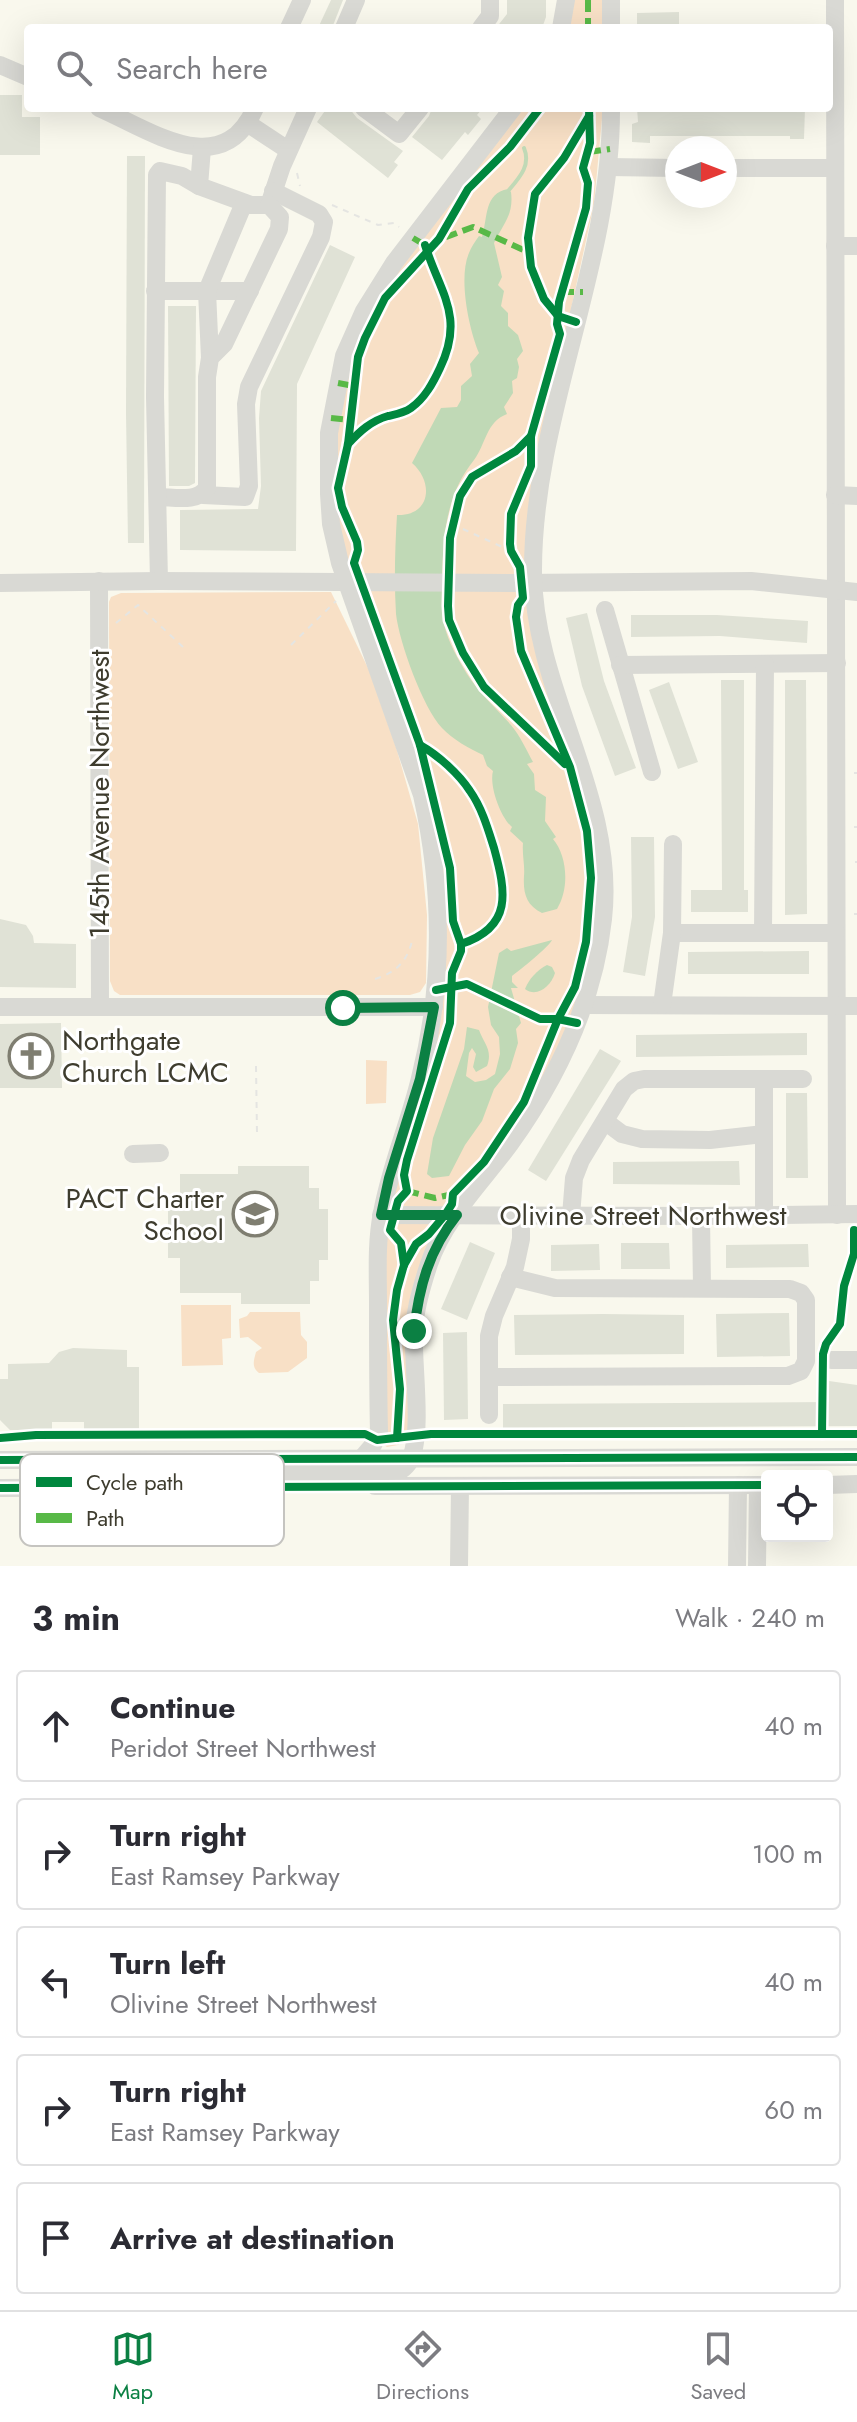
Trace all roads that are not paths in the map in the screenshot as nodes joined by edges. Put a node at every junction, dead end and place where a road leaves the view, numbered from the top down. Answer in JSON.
{"nodes":[{"id":1,"x":302,"y":0,"type":"edge"},
{"id":2,"x":356,"y":0,"type":"edge"},
{"id":3,"x":490,"y":0,"type":"edge"},
{"id":4,"x":566,"y":0,"type":"edge"},
{"id":5,"x":611,"y":0,"type":"edge"},
{"id":6,"x":835,"y":0,"type":"edge"},
{"id":7,"x":291,"y":24,"type":"edge"},
{"id":8,"x":346,"y":24,"type":"edge"},
{"id":9,"x":484,"y":24,"type":"edge"},
{"id":10,"x":562,"y":24,"type":"edge"},
{"id":11,"x":611,"y":24,"type":"edge"},
{"id":12,"x":0,"y":65,"type":"edge"},
{"id":13,"x":24,"y":75,"type":"edge"},
{"id":14,"x":108,"y":112,"type":"edge"},
{"id":15,"x":306,"y":112,"type":"edge"},
{"id":16,"x":369,"y":112,"type":"edge"},
{"id":17,"x":417,"y":112,"type":"edge"},
{"id":18,"x":510,"y":112,"type":"edge"},
{"id":19,"x":611,"y":112,"type":"edge"},
{"id":20,"x":251,"y":116,"type":"edge"},
{"id":21,"x":202,"y":148,"type":"junction"},
{"id":22,"x":285,"y":158,"type":"junction"},
{"id":23,"x":608,"y":167,"type":"junction"},
{"id":24,"x":665,"y":168,"type":"edge"},
{"id":25,"x":737,"y":168,"type":"edge"},
{"id":26,"x":835,"y":168,"type":"junction"},
{"id":27,"x":199,"y":186,"type":"junction"},
{"id":28,"x":271,"y":198,"type":"junction"},
{"id":29,"x":244,"y":203,"type":"junction"},
{"id":30,"x":835,"y":246,"type":"junction"},
{"id":31,"x":857,"y":246,"type":"edge"},
{"id":32,"x":155,"y":291,"type":"junction"},
{"id":33,"x":207,"y":291,"type":"junction"},
{"id":34,"x":250,"y":291,"type":"junction"},
{"id":35,"x":210,"y":358,"type":"junction"},
{"id":36,"x":203,"y":495,"type":"junction"},
{"id":37,"x":835,"y":495,"type":"junction"},
{"id":38,"x":857,"y":496,"type":"edge"},
{"id":39,"x":158,"y":497,"type":"junction"},
{"id":40,"x":99,"y":581,"type":"junction"},
{"id":41,"x":159,"y":581,"type":"junction"},
{"id":42,"x":349,"y":582,"type":"junction"},
{"id":43,"x":0,"y":583,"type":"edge"},
{"id":44,"x":533,"y":583,"type":"junction"},
{"id":45,"x":836,"y":590,"type":"junction"},
{"id":46,"x":857,"y":592,"type":"edge"},
{"id":47,"x":605,"y":610,"type":"dead end"},
{"id":48,"x":837,"y":663,"type":"junction"},
{"id":49,"x":765,"y":664,"type":"junction"},
{"id":50,"x":620,"y":665,"type":"junction"},
{"id":51,"x":652,"y":772,"type":"dead end"},
{"id":52,"x":673,"y":844,"type":"dead end"},
{"id":53,"x":763,"y":932,"type":"junction"},
{"id":54,"x":672,"y":933,"type":"junction"},
{"id":55,"x":836,"y":933,"type":"junction"},
{"id":56,"x":585,"y":1005,"type":"junction"},
{"id":57,"x":662,"y":1005,"type":"junction"},
{"id":58,"x":100,"y":1006,"type":"junction"},
{"id":59,"x":835,"y":1006,"type":"junction"},
{"id":60,"x":857,"y":1006,"type":"edge"},
{"id":61,"x":0,"y":1007,"type":"edge"},
{"id":62,"x":434,"y":1007,"type":"junction"},
{"id":63,"x":764,"y":1079,"type":"junction"},
{"id":64,"x":803,"y":1079,"type":"dead end"},
{"id":65,"x":606,"y":1122,"type":"junction"},
{"id":66,"x":764,"y":1134,"type":"junction"},
{"id":67,"x":160,"y":1153,"type":"dead end"},
{"id":68,"x":133,"y":1154,"type":"dead end"},
{"id":69,"x":857,"y":1214,"type":"edge"},
{"id":70,"x":381,"y":1215,"type":"junction"},
{"id":71,"x":457,"y":1215,"type":"junction"},
{"id":72,"x":764,"y":1215,"type":"junction"},
{"id":73,"x":837,"y":1215,"type":"junction"},
{"id":74,"x":521,"y":1216,"type":"junction"},
{"id":75,"x":571,"y":1216,"type":"junction"},
{"id":76,"x":701,"y":1216,"type":"junction"},
{"id":77,"x":510,"y":1277,"type":"junction"},
{"id":78,"x":702,"y":1288,"type":"junction"},
{"id":79,"x":831,"y":1360,"type":"dead end"},
{"id":80,"x":857,"y":1360,"type":"edge"},
{"id":81,"x":489,"y":1377,"type":"junction"},
{"id":82,"x":489,"y":1415,"type":"dead end"},
{"id":83,"x":857,"y":1457,"type":"edge"},
{"id":84,"x":411,"y":1458,"type":"junction"},
{"id":85,"x":284,"y":1459,"type":"edge"},
{"id":86,"x":361,"y":1459,"type":"junction"},
{"id":87,"x":0,"y":1460,"type":"edge"},
{"id":88,"x":20,"y":1460,"type":"edge"},
{"id":89,"x":284,"y":1475,"type":"edge"},
{"id":90,"x":857,"y":1484,"type":"edge"},
{"id":91,"x":738,"y":1485,"type":"junction"},
{"id":92,"x":761,"y":1485,"type":"edge"},
{"id":93,"x":833,"y":1485,"type":"edge"},
{"id":94,"x":460,"y":1486,"type":"junction"},
{"id":95,"x":284,"y":1487,"type":"edge"},
{"id":96,"x":0,"y":1488,"type":"edge"},
{"id":97,"x":20,"y":1488,"type":"edge"},
{"id":98,"x":761,"y":1501,"type":"edge"},
{"id":99,"x":459,"y":1566,"type":"edge"},
{"id":100,"x":737,"y":1566,"type":"edge"},
{"id":101,"x":757,"y":1566,"type":"edge"}],
"edges":[{"from":1,"to":7,"type":"street"},
{"from":2,"to":8,"type":"street"},
{"from":3,"to":9,"type":"street"},
{"from":4,"to":10,"type":"street"},
{"from":5,"to":11,"type":"street"},
{"from":6,"to":26,"type":"street"},
{"from":12,"to":13,"type":"street"},
{"from":14,"to":21,"type":"street"},
{"from":15,"to":22,"type":"street"},
{"from":16,"to":17,"type":"street"},
{"from":18,"to":42,"type":"street"},
{"from":19,"to":23,"type":"street"},
{"from":20,"to":21,"type":"street"},
{"from":20,"to":22,"type":"street"},
{"from":21,"to":27,"type":"street"},
{"from":22,"to":28,"type":"street"},
{"from":23,"to":24,"type":"street"},
{"from":23,"to":44,"type":"street"},
{"from":25,"to":26,"type":"street"},
{"from":26,"to":30,"type":"street"},
{"from":27,"to":29,"type":"street"},
{"from":27,"to":32,"type":"street"},
{"from":28,"to":29,"type":"street"},
{"from":28,"to":34,"type":"street"},
{"from":28,"to":36,"type":"street"},
{"from":29,"to":33,"type":"street"},
{"from":30,"to":31,"type":"street"},
{"from":30,"to":37,"type":"street"},
{"from":32,"to":33,"type":"street"},
{"from":32,"to":39,"type":"street"},
{"from":33,"to":34,"type":"street"},
{"from":33,"to":35,"type":"street"},
{"from":34,"to":35,"type":"street"},
{"from":35,"to":36,"type":"street"},
{"from":36,"to":39,"type":"street"},
{"from":37,"to":38,"type":"street"},
{"from":37,"to":45,"type":"street"},
{"from":39,"to":41,"type":"street"},
{"from":40,"to":41,"type":"street"},
{"from":40,"to":43,"type":"street"},
{"from":40,"to":58,"type":"street","name":"145th Avenue Northwest"},
{"from":41,"to":42,"type":"street"},
{"from":42,"to":44,"type":"street"},
{"from":42,"to":62,"type":"street"},
{"from":44,"to":45,"type":"street"},
{"from":44,"to":56,"type":"street"},
{"from":45,"to":46,"type":"street"},
{"from":45,"to":48,"type":"street"},
{"from":47,"to":50,"type":"street"},
{"from":48,"to":49,"type":"street"},
{"from":48,"to":55,"type":"street"},
{"from":49,"to":50,"type":"street"},
{"from":49,"to":53,"type":"street"},
{"from":50,"to":51,"type":"street"},
{"from":52,"to":54,"type":"street"},
{"from":53,"to":54,"type":"street"},
{"from":53,"to":55,"type":"street"},
{"from":54,"to":57,"type":"street"},
{"from":55,"to":59,"type":"street"},
{"from":56,"to":57,"type":"street"},
{"from":56,"to":71,"type":"street"},
{"from":57,"to":59,"type":"street"},
{"from":58,"to":61,"type":"street"},
{"from":58,"to":62,"type":"street"},
{"from":59,"to":60,"type":"street"},
{"from":59,"to":73,"type":"street"},
{"from":62,"to":70,"type":"street"},
{"from":63,"to":64,"type":"street"},
{"from":63,"to":65,"type":"street"},
{"from":63,"to":66,"type":"street"},
{"from":65,"to":66,"type":"street"},
{"from":65,"to":75,"type":"street"},
{"from":66,"to":72,"type":"street"},
{"from":67,"to":68,"type":"street"},
{"from":69,"to":73,"type":"street","name":"Olivine Street Northwest"},
{"from":70,"to":71,"type":"street","name":"Olivine Street Northwest"},
{"from":70,"to":86,"type":"street"},
{"from":71,"to":74,"type":"street","name":"Olivine Street Northwest"},
{"from":71,"to":84,"type":"street"},
{"from":72,"to":73,"type":"street","name":"Olivine Street Northwest"},
{"from":72,"to":76,"type":"street","name":"Olivine Street Northwest"},
{"from":74,"to":75,"type":"street","name":"Olivine Street Northwest"},
{"from":74,"to":77,"type":"street"},
{"from":75,"to":76,"type":"street","name":"Olivine Street Northwest"},
{"from":76,"to":78,"type":"street"},
{"from":77,"to":78,"type":"street"},
{"from":77,"to":81,"type":"street"},
{"from":78,"to":81,"type":"street"},
{"from":79,"to":80,"type":"street"},
{"from":81,"to":82,"type":"street"},
{"from":83,"to":84,"type":"street"},
{"from":84,"to":86,"type":"street"},
{"from":84,"to":89,"type":"street"},
{"from":85,"to":86,"type":"street"},
{"from":87,"to":88,"type":"street"},
{"from":90,"to":93,"type":"street"},
{"from":91,"to":92,"type":"street"},
{"from":91,"to":94,"type":"street"},
{"from":91,"to":100,"type":"street"},
{"from":94,"to":95,"type":"street"},
{"from":94,"to":99,"type":"street"},
{"from":96,"to":97,"type":"street"},
{"from":98,"to":101,"type":"street"}]}
